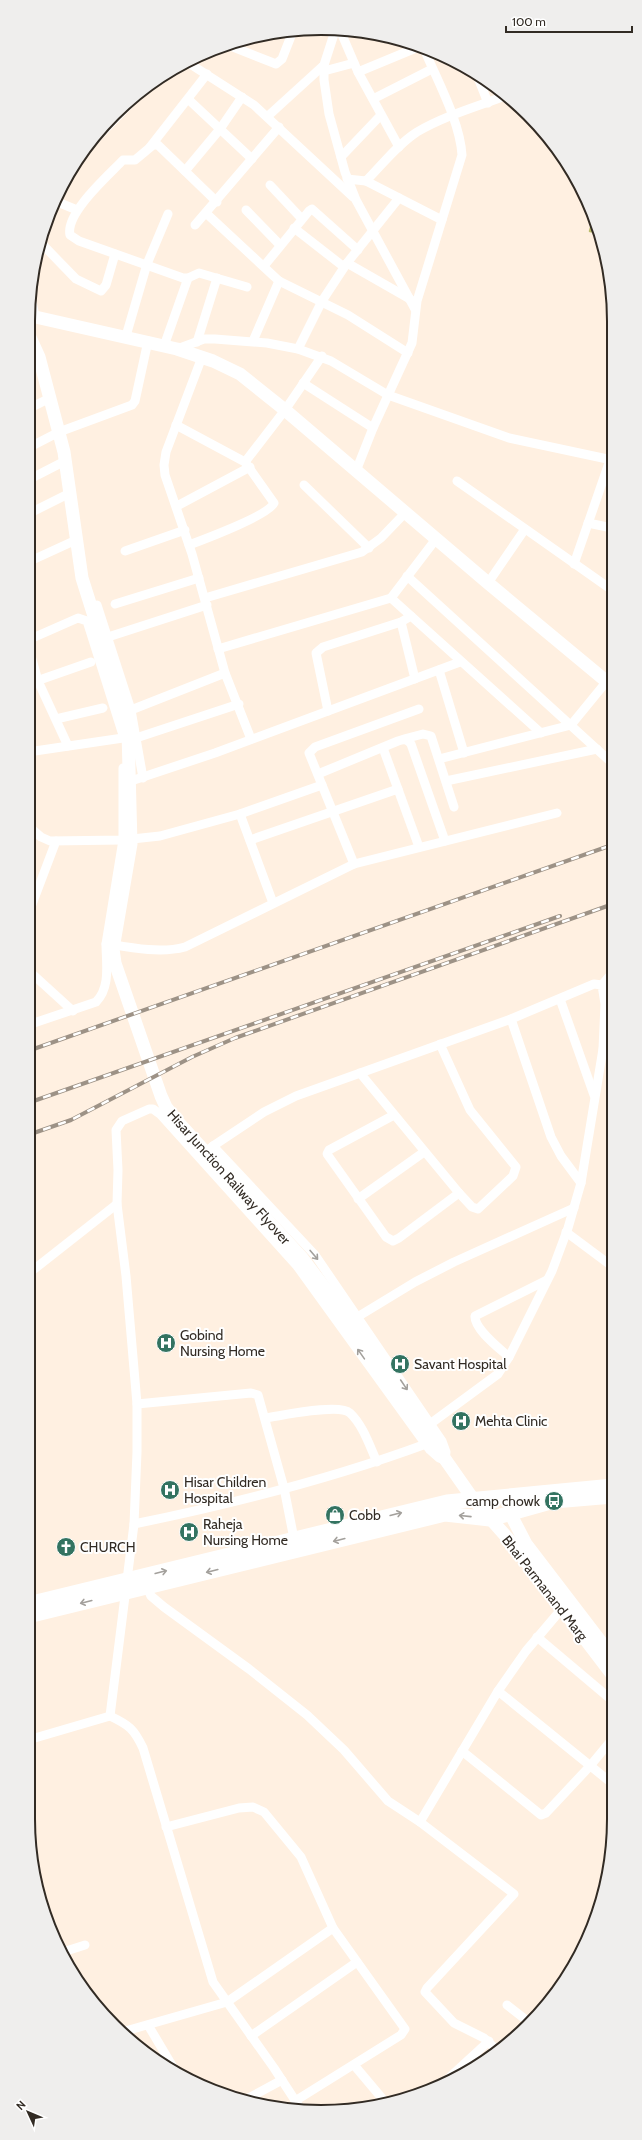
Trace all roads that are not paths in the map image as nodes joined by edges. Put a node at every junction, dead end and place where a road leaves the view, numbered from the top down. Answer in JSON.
{"nodes":[{"id":1,"x":333,"y":36,"type":"edge"},
{"id":2,"x":338,"y":36,"type":"edge"},
{"id":3,"x":291,"y":37,"type":"edge"},
{"id":4,"x":237,"y":48,"type":"edge"},
{"id":5,"x":412,"y":50,"type":"edge"},
{"id":6,"x":428,"y":56,"type":"edge"},
{"id":7,"x":354,"y":63,"type":"junction"},
{"id":8,"x":193,"y":65,"type":"edge"},
{"id":9,"x":324,"y":68,"type":"junction"},
{"id":10,"x":432,"y":69,"type":"junction"},
{"id":11,"x":358,"y":72,"type":"junction"},
{"id":12,"x":207,"y":74,"type":"junction"},
{"id":13,"x":480,"y":83,"type":"edge"},
{"id":14,"x":242,"y":97,"type":"junction"},
{"id":15,"x":500,"y":98,"type":"edge"},
{"id":16,"x":188,"y":99,"type":"junction"},
{"id":17,"x":373,"y":99,"type":"junction"},
{"id":18,"x":488,"y":103,"type":"junction"},
{"id":19,"x":381,"y":115,"type":"junction"},
{"id":20,"x":268,"y":116,"type":"junction"},
{"id":21,"x":452,"y":117,"type":"junction"},
{"id":22,"x":279,"y":127,"type":"junction"},
{"id":23,"x":220,"y":129,"type":"junction"},
{"id":24,"x":150,"y":147,"type":"junction"},
{"id":25,"x":398,"y":147,"type":"junction"},
{"id":26,"x":341,"y":157,"type":"junction"},
{"id":27,"x":252,"y":159,"type":"junction"},
{"id":28,"x":185,"y":171,"type":"junction"},
{"id":29,"x":347,"y":179,"type":"junction"},
{"id":30,"x":366,"y":182,"type":"junction"},
{"id":31,"x":270,"y":185,"type":"dead end"},
{"id":32,"x":400,"y":198,"type":"junction"},
{"id":33,"x":356,"y":200,"type":"junction"},
{"id":34,"x":217,"y":202,"type":"junction"},
{"id":35,"x":61,"y":203,"type":"edge"},
{"id":36,"x":77,"y":210,"type":"junction"},
{"id":37,"x":246,"y":210,"type":"dead end"},
{"id":38,"x":168,"y":214,"type":"dead end"},
{"id":39,"x":207,"y":214,"type":"junction"},
{"id":40,"x":302,"y":219,"type":"junction"},
{"id":41,"x":442,"y":220,"type":"junction"},
{"id":42,"x":195,"y":225,"type":"dead end"},
{"id":43,"x":294,"y":228,"type":"junction"},
{"id":44,"x":372,"y":232,"type":"junction"},
{"id":45,"x":280,"y":245,"type":"junction"},
{"id":46,"x":45,"y":247,"type":"edge"},
{"id":47,"x":358,"y":250,"type":"junction"},
{"id":48,"x":115,"y":254,"type":"junction"},
{"id":49,"x":147,"y":264,"type":"junction"},
{"id":50,"x":346,"y":265,"type":"junction"},
{"id":51,"x":264,"y":266,"type":"junction"},
{"id":52,"x":188,"y":278,"type":"junction"},
{"id":53,"x":217,"y":278,"type":"junction"},
{"id":54,"x":279,"y":281,"type":"junction"},
{"id":55,"x":247,"y":287,"type":"dead end"},
{"id":56,"x":410,"y":299,"type":"junction"},
{"id":57,"x":322,"y":301,"type":"junction"},
{"id":58,"x":415,"y":309,"type":"junction"},
{"id":59,"x":35,"y":319,"type":"edge"},
{"id":60,"x":126,"y":336,"type":"junction"},
{"id":61,"x":253,"y":341,"type":"junction"},
{"id":62,"x":148,"y":342,"type":"junction"},
{"id":63,"x":197,"y":342,"type":"junction"},
{"id":64,"x":164,"y":346,"type":"junction"},
{"id":65,"x":35,"y":347,"type":"edge"},
{"id":66,"x":177,"y":349,"type":"junction"},
{"id":67,"x":298,"y":349,"type":"junction"},
{"id":68,"x":408,"y":353,"type":"junction"},
{"id":69,"x":322,"y":356,"type":"junction"},
{"id":70,"x":202,"y":357,"type":"junction"},
{"id":71,"x":303,"y":383,"type":"junction"},
{"id":72,"x":388,"y":395,"type":"junction"},
{"id":73,"x":50,"y":398,"type":"junction"},
{"id":74,"x":35,"y":406,"type":"edge"},
{"id":75,"x":285,"y":410,"type":"junction"},
{"id":76,"x":176,"y":425,"type":"junction"},
{"id":77,"x":373,"y":428,"type":"junction"},
{"id":78,"x":59,"y":432,"type":"junction"},
{"id":79,"x":35,"y":444,"type":"edge"},
{"id":80,"x":607,"y":459,"type":"edge"},
{"id":81,"x":65,"y":461,"type":"junction"},
{"id":82,"x":248,"y":465,"type":"junction"},
{"id":83,"x":356,"y":471,"type":"junction"},
{"id":84,"x":607,"y":471,"type":"edge"},
{"id":85,"x":35,"y":476,"type":"edge"},
{"id":86,"x":457,"y":481,"type":"dead end"},
{"id":87,"x":304,"y":485,"type":"dead end"},
{"id":88,"x":70,"y":493,"type":"junction"},
{"id":89,"x":177,"y":506,"type":"junction"},
{"id":90,"x":35,"y":510,"type":"edge"},
{"id":91,"x":406,"y":512,"type":"junction"},
{"id":92,"x":588,"y":522,"type":"junction"},
{"id":93,"x":607,"y":527,"type":"edge"},
{"id":94,"x":525,"y":529,"type":"junction"},
{"id":95,"x":185,"y":530,"type":"junction"},
{"id":96,"x":436,"y":538,"type":"junction"},
{"id":97,"x":190,"y":545,"type":"junction"},
{"id":98,"x":76,"y":546,"type":"junction"},
{"id":99,"x":369,"y":548,"type":"junction"},
{"id":100,"x":125,"y":551,"type":"dead end"},
{"id":101,"x":35,"y":560,"type":"edge"},
{"id":102,"x":574,"y":564,"type":"junction"},
{"id":103,"x":407,"y":576,"type":"junction"},
{"id":104,"x":199,"y":578,"type":"junction"},
{"id":105,"x":488,"y":583,"type":"junction"},
{"id":106,"x":607,"y":587,"type":"edge"},
{"id":107,"x":391,"y":598,"type":"junction"},
{"id":108,"x":206,"y":602,"type":"junction"},
{"id":109,"x":115,"y":604,"type":"dead end"},
{"id":110,"x":411,"y":616,"type":"junction"},
{"id":111,"x":401,"y":622,"type":"junction"},
{"id":112,"x":35,"y":637,"type":"edge"},
{"id":113,"x":108,"y":637,"type":"junction"},
{"id":114,"x":218,"y":649,"type":"junction"},
{"id":115,"x":92,"y":662,"type":"dead end"},
{"id":116,"x":460,"y":662,"type":"junction"},
{"id":117,"x":35,"y":670,"type":"edge"},
{"id":118,"x":439,"y":670,"type":"junction"},
{"id":119,"x":225,"y":673,"type":"junction"},
{"id":120,"x":415,"y":678,"type":"junction"},
{"id":121,"x":38,"y":681,"type":"junction"},
{"id":122,"x":35,"y":682,"type":"edge"},
{"id":123,"x":607,"y":682,"type":"edge"},
{"id":124,"x":607,"y":686,"type":"edge"},
{"id":125,"x":238,"y":704,"type":"junction"},
{"id":126,"x":103,"y":708,"type":"dead end"},
{"id":127,"x":419,"y":709,"type":"dead end"},
{"id":128,"x":131,"y":710,"type":"junction"},
{"id":129,"x":328,"y":711,"type":"junction"},
{"id":130,"x":56,"y":719,"type":"junction"},
{"id":131,"x":571,"y":725,"type":"junction"},
{"id":132,"x":541,"y":733,"type":"junction"},
{"id":133,"x":129,"y":736,"type":"junction"},
{"id":134,"x":251,"y":739,"type":"junction"},
{"id":135,"x":404,"y":739,"type":"junction"},
{"id":136,"x":68,"y":746,"type":"junction"},
{"id":137,"x":383,"y":748,"type":"junction"},
{"id":138,"x":597,"y":749,"type":"junction"},
{"id":139,"x":35,"y":751,"type":"edge"},
{"id":140,"x":464,"y":753,"type":"junction"},
{"id":141,"x":607,"y":758,"type":"edge"},
{"id":142,"x":439,"y":759,"type":"junction"},
{"id":143,"x":318,"y":774,"type":"junction"},
{"id":144,"x":143,"y":778,"type":"junction"},
{"id":145,"x":446,"y":781,"type":"junction"},
{"id":146,"x":123,"y":783,"type":"junction"},
{"id":147,"x":322,"y":785,"type":"junction"},
{"id":148,"x":398,"y":789,"type":"junction"},
{"id":149,"x":454,"y":807,"type":"dead end"},
{"id":150,"x":333,"y":812,"type":"junction"},
{"id":151,"x":557,"y":813,"type":"dead end"},
{"id":152,"x":240,"y":814,"type":"junction"},
{"id":153,"x":35,"y":832,"type":"edge"},
{"id":154,"x":123,"y":840,"type":"junction"},
{"id":155,"x":250,"y":840,"type":"junction"},
{"id":156,"x":56,"y":841,"type":"junction"},
{"id":157,"x":445,"y":841,"type":"junction"},
{"id":158,"x":419,"y":847,"type":"junction"},
{"id":159,"x":354,"y":864,"type":"junction"},
{"id":160,"x":35,"y":896,"type":"edge"},
{"id":161,"x":273,"y":903,"type":"junction"},
{"id":162,"x":106,"y":944,"type":"junction"},
{"id":163,"x":35,"y":976,"type":"edge"},
{"id":164,"x":607,"y":979,"type":"edge"},
{"id":165,"x":602,"y":985,"type":"junction"},
{"id":166,"x":560,"y":999,"type":"junction"},
{"id":167,"x":605,"y":1004,"type":"joint"},
{"id":168,"x":73,"y":1011,"type":"junction"},
{"id":169,"x":511,"y":1019,"type":"junction"},
{"id":170,"x":35,"y":1024,"type":"edge"},
{"id":171,"x":440,"y":1044,"type":"junction"},
{"id":172,"x":603,"y":1049,"type":"junction"},
{"id":173,"x":607,"y":1053,"type":"edge"},
{"id":174,"x":360,"y":1073,"type":"junction"},
{"id":175,"x":594,"y":1096,"type":"junction"},
{"id":176,"x":394,"y":1115,"type":"junction"},
{"id":177,"x":213,"y":1146,"type":"junction"},
{"id":178,"x":424,"y":1152,"type":"junction"},
{"id":179,"x":200,"y":1157,"type":"junction"},
{"id":180,"x":581,"y":1183,"type":"junction"},
{"id":181,"x":459,"y":1193,"type":"junction"},
{"id":182,"x":358,"y":1199,"type":"junction"},
{"id":183,"x":117,"y":1204,"type":"junction"},
{"id":184,"x":574,"y":1208,"type":"junction"},
{"id":185,"x":566,"y":1232,"type":"junction"},
{"id":186,"x":607,"y":1263,"type":"edge"},
{"id":187,"x":35,"y":1268,"type":"edge"},
{"id":188,"x":547,"y":1280,"type":"junction"},
{"id":189,"x":358,"y":1316,"type":"junction"},
{"id":190,"x":509,"y":1357,"type":"junction"},
{"id":191,"x":137,"y":1404,"type":"junction"},
{"id":192,"x":265,"y":1418,"type":"junction"},
{"id":193,"x":430,"y":1424,"type":"junction"},
{"id":194,"x":426,"y":1444,"type":"junction"},
{"id":195,"x":445,"y":1460,"type":"junction"},
{"id":196,"x":377,"y":1462,"type":"junction"},
{"id":197,"x":607,"y":1487,"type":"edge"},
{"id":198,"x":284,"y":1488,"type":"junction"},
{"id":199,"x":607,"y":1497,"type":"edge"},
{"id":200,"x":473,"y":1499,"type":"junction"},
{"id":201,"x":510,"y":1515,"type":"junction"},
{"id":202,"x":490,"y":1519,"type":"junction"},
{"id":203,"x":134,"y":1524,"type":"junction"},
{"id":204,"x":294,"y":1539,"type":"junction"},
{"id":205,"x":145,"y":1582,"type":"junction"},
{"id":206,"x":125,"y":1586,"type":"junction"},
{"id":207,"x":35,"y":1603,"type":"edge"},
{"id":208,"x":565,"y":1604,"type":"junction"},
{"id":209,"x":35,"y":1614,"type":"edge"},
{"id":210,"x":537,"y":1637,"type":"junction"},
{"id":211,"x":607,"y":1651,"type":"edge"},
{"id":212,"x":607,"y":1667,"type":"edge"},
{"id":213,"x":498,"y":1691,"type":"junction"},
{"id":214,"x":607,"y":1696,"type":"edge"},
{"id":215,"x":110,"y":1716,"type":"junction"},
{"id":216,"x":35,"y":1738,"type":"edge"},
{"id":217,"x":607,"y":1745,"type":"edge"},
{"id":218,"x":462,"y":1751,"type":"junction"},
{"id":219,"x":590,"y":1766,"type":"junction"},
{"id":220,"x":607,"y":1779,"type":"edge"},
{"id":221,"x":420,"y":1822,"type":"junction"},
{"id":222,"x":166,"y":1827,"type":"junction"},
{"id":223,"x":333,"y":1928,"type":"junction"},
{"id":224,"x":85,"y":1945,"type":"dead end"},
{"id":225,"x":67,"y":1951,"type":"edge"},
{"id":226,"x":357,"y":1962,"type":"junction"},
{"id":227,"x":227,"y":2002,"type":"junction"},
{"id":228,"x":507,"y":2005,"type":"dead end"},
{"id":229,"x":525,"y":2019,"type":"edge"},
{"id":230,"x":148,"y":2025,"type":"junction"},
{"id":231,"x":128,"y":2030,"type":"edge"},
{"id":232,"x":251,"y":2036,"type":"junction"},
{"id":233,"x":489,"y":2041,"type":"junction"},
{"id":234,"x":494,"y":2047,"type":"edge"},
{"id":235,"x":170,"y":2062,"type":"edge"},
{"id":236,"x":354,"y":2065,"type":"junction"},
{"id":237,"x":456,"y":2071,"type":"edge"},
{"id":238,"x":282,"y":2080,"type":"junction"},
{"id":239,"x":252,"y":2096,"type":"edge"},
{"id":240,"x":382,"y":2099,"type":"edge"},
{"id":241,"x":296,"y":2102,"type":"joint"}],
"edges":[{"from":1,"to":9,"type":"street"},
{"from":2,"to":7,"type":"street"},
{"from":3,"to":4,"type":"street"},
{"from":5,"to":11,"type":"street"},
{"from":6,"to":10,"type":"street"},
{"from":7,"to":9,"type":"street"},
{"from":7,"to":11,"type":"street"},
{"from":8,"to":12,"type":"street"},
{"from":9,"to":20,"type":"street"},
{"from":9,"to":26,"type":"street"},
{"from":10,"to":17,"type":"street"},
{"from":10,"to":21,"type":"street"},
{"from":11,"to":17,"type":"street"},
{"from":12,"to":14,"type":"street"},
{"from":12,"to":16,"type":"street"},
{"from":13,"to":18,"type":"street"},
{"from":14,"to":20,"type":"street"},
{"from":14,"to":23,"type":"street"},
{"from":15,"to":18,"type":"street"},
{"from":16,"to":23,"type":"street"},
{"from":16,"to":24,"type":"street"},
{"from":17,"to":19,"type":"street"},
{"from":18,"to":21,"type":"street"},
{"from":19,"to":25,"type":"street"},
{"from":19,"to":26,"type":"street"},
{"from":20,"to":22,"type":"street"},
{"from":21,"to":25,"type":"street"},
{"from":21,"to":41,"type":"street"},
{"from":22,"to":27,"type":"street"},
{"from":22,"to":33,"type":"street"},
{"from":23,"to":27,"type":"street"},
{"from":23,"to":28,"type":"street"},
{"from":24,"to":28,"type":"street"},
{"from":24,"to":36,"type":"street"},
{"from":25,"to":30,"type":"street"},
{"from":26,"to":29,"type":"street"},
{"from":27,"to":34,"type":"street"},
{"from":28,"to":34,"type":"street"},
{"from":29,"to":30,"type":"street"},
{"from":29,"to":33,"type":"street"},
{"from":30,"to":32,"type":"street"},
{"from":31,"to":40,"type":"street"},
{"from":32,"to":41,"type":"street"},
{"from":32,"to":44,"type":"street"},
{"from":33,"to":44,"type":"street"},
{"from":34,"to":39,"type":"street"},
{"from":35,"to":36,"type":"street"},
{"from":36,"to":48,"type":"street"},
{"from":37,"to":45,"type":"street"},
{"from":38,"to":49,"type":"street"},
{"from":39,"to":42,"type":"street"},
{"from":39,"to":51,"type":"street"},
{"from":40,"to":43,"type":"street"},
{"from":40,"to":47,"type":"street"},
{"from":41,"to":58,"type":"street"},
{"from":43,"to":45,"type":"street"},
{"from":43,"to":50,"type":"street"},
{"from":44,"to":47,"type":"street"},
{"from":44,"to":56,"type":"street"},
{"from":45,"to":51,"type":"street"},
{"from":46,"to":48,"type":"street"},
{"from":47,"to":50,"type":"street"},
{"from":48,"to":49,"type":"street"},
{"from":49,"to":52,"type":"street"},
{"from":49,"to":60,"type":"street"},
{"from":50,"to":56,"type":"street"},
{"from":50,"to":57,"type":"street"},
{"from":51,"to":54,"type":"street"},
{"from":52,"to":53,"type":"street"},
{"from":52,"to":64,"type":"street"},
{"from":53,"to":55,"type":"street"},
{"from":53,"to":63,"type":"street"},
{"from":54,"to":57,"type":"street"},
{"from":54,"to":61,"type":"street"},
{"from":56,"to":58,"type":"street"},
{"from":57,"to":67,"type":"street"},
{"from":57,"to":68,"type":"street"},
{"from":58,"to":68,"type":"street"},
{"from":59,"to":60,"type":"main road"},
{"from":60,"to":62,"type":"main road"},
{"from":61,"to":63,"type":"street"},
{"from":61,"to":67,"type":"street"},
{"from":62,"to":64,"type":"main road"},
{"from":62,"to":78,"type":"street"},
{"from":63,"to":66,"type":"street"},
{"from":64,"to":66,"type":"main road"},
{"from":65,"to":73,"type":"main road","name":"Hisar Junction Railway Flyover"},
{"from":66,"to":70,"type":"main road"},
{"from":67,"to":69,"type":"street"},
{"from":68,"to":72,"type":"street"},
{"from":69,"to":71,"type":"street"},
{"from":69,"to":72,"type":"street"},
{"from":70,"to":75,"type":"main road"},
{"from":70,"to":76,"type":"street"},
{"from":71,"to":75,"type":"street"},
{"from":71,"to":77,"type":"street"},
{"from":72,"to":77,"type":"street"},
{"from":72,"to":80,"type":"street"},
{"from":73,"to":74,"type":"street"},
{"from":73,"to":78,"type":"main road","name":"Hisar Junction Railway Flyover"},
{"from":75,"to":82,"type":"street"},
{"from":75,"to":83,"type":"main road"},
{"from":76,"to":82,"type":"street"},
{"from":76,"to":89,"type":"street"},
{"from":77,"to":83,"type":"street"},
{"from":78,"to":79,"type":"street"},
{"from":78,"to":81,"type":"main road","name":"Hisar Junction Railway Flyover"},
{"from":81,"to":85,"type":"street"},
{"from":81,"to":88,"type":"main road","name":"Hisar Junction Railway Flyover"},
{"from":82,"to":89,"type":"street"},
{"from":82,"to":97,"type":"street"},
{"from":83,"to":91,"type":"main road"},
{"from":84,"to":92,"type":"street"},
{"from":86,"to":94,"type":"street"},
{"from":87,"to":99,"type":"street"},
{"from":88,"to":90,"type":"street"},
{"from":88,"to":98,"type":"main road","name":"Hisar Junction Railway Flyover"},
{"from":89,"to":95,"type":"street"},
{"from":91,"to":96,"type":"main road"},
{"from":91,"to":99,"type":"street"},
{"from":92,"to":93,"type":"street"},
{"from":92,"to":102,"type":"street"},
{"from":94,"to":102,"type":"street"},
{"from":94,"to":105,"type":"street"},
{"from":95,"to":97,"type":"street"},
{"from":95,"to":100,"type":"street"},
{"from":96,"to":103,"type":"street"},
{"from":96,"to":105,"type":"main road"},
{"from":97,"to":104,"type":"street"},
{"from":98,"to":101,"type":"street"},
{"from":98,"to":113,"type":"street"},
{"from":98,"to":133,"type":"main road","name":"Hisar Junction Railway Flyover"},
{"from":99,"to":108,"type":"street"},
{"from":102,"to":106,"type":"street"},
{"from":103,"to":107,"type":"street"},
{"from":103,"to":131,"type":"street"},
{"from":104,"to":108,"type":"street"},
{"from":104,"to":109,"type":"street"},
{"from":105,"to":123,"type":"main road"},
{"from":107,"to":110,"type":"street"},
{"from":107,"to":114,"type":"street"},
{"from":108,"to":113,"type":"street"},
{"from":108,"to":114,"type":"street"},
{"from":110,"to":111,"type":"street"},
{"from":110,"to":116,"type":"street"},
{"from":111,"to":120,"type":"street"},
{"from":111,"to":129,"type":"street"},
{"from":112,"to":133,"type":"street"},
{"from":113,"to":128,"type":"street"},
{"from":114,"to":119,"type":"street"},
{"from":115,"to":121,"type":"street"},
{"from":116,"to":118,"type":"street"},
{"from":116,"to":132,"type":"street"},
{"from":117,"to":121,"type":"street"},
{"from":118,"to":120,"type":"street"},
{"from":118,"to":140,"type":"street"},
{"from":119,"to":125,"type":"street"},
{"from":119,"to":128,"type":"street"},
{"from":120,"to":129,"type":"street"},
{"from":121,"to":122,"type":"street"},
{"from":121,"to":130,"type":"street"},
{"from":124,"to":131,"type":"street"},
{"from":125,"to":133,"type":"street"},
{"from":125,"to":134,"type":"street"},
{"from":126,"to":130,"type":"street"},
{"from":127,"to":143,"type":"street"},
{"from":128,"to":133,"type":"street"},
{"from":129,"to":134,"type":"street"},
{"from":130,"to":136,"type":"street"},
{"from":131,"to":132,"type":"street"},
{"from":131,"to":138,"type":"street"},
{"from":132,"to":140,"type":"street"},
{"from":133,"to":136,"type":"street"},
{"from":133,"to":144,"type":"street"},
{"from":133,"to":146,"type":"street"},
{"from":133,"to":195,"type":"main road","name":"Hisar Junction Railway Flyover"},
{"from":134,"to":144,"type":"street"},
{"from":135,"to":137,"type":"street"},
{"from":135,"to":142,"type":"street"},
{"from":135,"to":157,"type":"street"},
{"from":136,"to":139,"type":"street"},
{"from":137,"to":143,"type":"street"},
{"from":137,"to":148,"type":"street"},
{"from":138,"to":141,"type":"street"},
{"from":138,"to":145,"type":"street"},
{"from":140,"to":142,"type":"street"},
{"from":142,"to":145,"type":"street"},
{"from":143,"to":147,"type":"street"},
{"from":144,"to":146,"type":"street"},
{"from":145,"to":149,"type":"street"},
{"from":146,"to":154,"type":"street"},
{"from":147,"to":150,"type":"street"},
{"from":147,"to":152,"type":"street"},
{"from":148,"to":150,"type":"street"},
{"from":148,"to":158,"type":"street"},
{"from":150,"to":155,"type":"street"},
{"from":150,"to":159,"type":"street"},
{"from":151,"to":157,"type":"street"},
{"from":152,"to":154,"type":"street"},
{"from":152,"to":155,"type":"street"},
{"from":153,"to":156,"type":"street"},
{"from":154,"to":156,"type":"street"},
{"from":154,"to":162,"type":"street"},
{"from":155,"to":161,"type":"street"},
{"from":156,"to":160,"type":"street"},
{"from":157,"to":158,"type":"street"},
{"from":158,"to":159,"type":"street"},
{"from":159,"to":161,"type":"street"},
{"from":161,"to":162,"type":"street"},
{"from":162,"to":168,"type":"street"},
{"from":163,"to":168,"type":"street"},
{"from":164,"to":165,"type":"street"},
{"from":165,"to":166,"type":"street"},
{"from":165,"to":167,"type":"street"},
{"from":166,"to":169,"type":"street"},
{"from":166,"to":175,"type":"street"},
{"from":167,"to":172,"type":"street"},
{"from":168,"to":170,"type":"street"},
{"from":169,"to":171,"type":"street"},
{"from":169,"to":180,"type":"street"},
{"from":171,"to":174,"type":"street"},
{"from":171,"to":181,"type":"street"},
{"from":172,"to":173,"type":"street"},
{"from":172,"to":175,"type":"street"},
{"from":174,"to":176,"type":"street"},
{"from":174,"to":177,"type":"street"},
{"from":175,"to":180,"type":"street"},
{"from":176,"to":178,"type":"street"},
{"from":176,"to":182,"type":"street"},
{"from":177,"to":179,"type":"street"},
{"from":177,"to":189,"type":"street","one_way":true},
{"from":178,"to":181,"type":"street"},
{"from":178,"to":182,"type":"street"},
{"from":179,"to":183,"type":"street"},
{"from":194,"to":179,"type":"street","one_way":true},
{"from":180,"to":184,"type":"street"},
{"from":181,"to":182,"type":"street"},
{"from":183,"to":187,"type":"street"},
{"from":183,"to":191,"type":"street"},
{"from":184,"to":185,"type":"street"},
{"from":184,"to":189,"type":"street"},
{"from":185,"to":186,"type":"street"},
{"from":185,"to":188,"type":"street"},
{"from":188,"to":190,"type":"street"},
{"from":188,"to":190,"type":"street"},
{"from":189,"to":193,"type":"street","one_way":true},
{"from":190,"to":193,"type":"street"},
{"from":191,"to":192,"type":"street"},
{"from":191,"to":203,"type":"street"},
{"from":192,"to":196,"type":"street"},
{"from":192,"to":198,"type":"street"},
{"from":193,"to":195,"type":"street"},
{"from":194,"to":195,"type":"street"},
{"from":194,"to":196,"type":"street"},
{"from":195,"to":200,"type":"main road","name":"Hisar Junction Railway Flyover"},
{"from":196,"to":198,"type":"street"},
{"from":197,"to":200,"type":"main road"},
{"from":198,"to":203,"type":"street"},
{"from":198,"to":204,"type":"street"},
{"from":199,"to":201,"type":"main road"},
{"from":200,"to":202,"type":"main road","name":"Bhai Parmanand Marg"},
{"from":204,"to":200,"type":"main road","one_way":true},
{"from":201,"to":202,"type":"main road"},
{"from":201,"to":208,"type":"main road","name":"Bhai Parmanand Marg"},
{"from":202,"to":205,"type":"main road","one_way":true},
{"from":202,"to":208,"type":"main road","name":"Bhai Parmanand Marg"},
{"from":203,"to":206,"type":"street"},
{"from":205,"to":204,"type":"main road","one_way":true},
{"from":205,"to":206,"type":"main road"},
{"from":205,"to":221,"type":"street"},
{"from":206,"to":207,"type":"main road"},
{"from":206,"to":209,"type":"main road","one_way":true},
{"from":206,"to":215,"type":"street"},
{"from":208,"to":210,"type":"street"},
{"from":208,"to":211,"type":"main road","name":"Bhai Parmanand Marg"},
{"from":208,"to":212,"type":"main road","name":"Bhai Parmanand Marg"},
{"from":210,"to":213,"type":"street"},
{"from":210,"to":214,"type":"street"},
{"from":213,"to":218,"type":"street"},
{"from":213,"to":219,"type":"street"},
{"from":215,"to":216,"type":"street"},
{"from":215,"to":222,"type":"street"},
{"from":217,"to":219,"type":"street"},
{"from":218,"to":219,"type":"street"},
{"from":218,"to":221,"type":"street"},
{"from":219,"to":220,"type":"street"},
{"from":221,"to":233,"type":"street"},
{"from":222,"to":223,"type":"street"},
{"from":222,"to":227,"type":"street"},
{"from":223,"to":226,"type":"street"},
{"from":223,"to":227,"type":"street"},
{"from":224,"to":225,"type":"street"},
{"from":226,"to":232,"type":"street"},
{"from":226,"to":236,"type":"street"},
{"from":227,"to":230,"type":"street"},
{"from":227,"to":232,"type":"street"},
{"from":228,"to":229,"type":"street"},
{"from":230,"to":231,"type":"street"},
{"from":230,"to":235,"type":"street"},
{"from":232,"to":238,"type":"street"},
{"from":233,"to":234,"type":"street"},
{"from":233,"to":237,"type":"street"},
{"from":236,"to":240,"type":"street"},
{"from":236,"to":241,"type":"street"},
{"from":238,"to":239,"type":"street"},
{"from":238,"to":241,"type":"street"}]}
